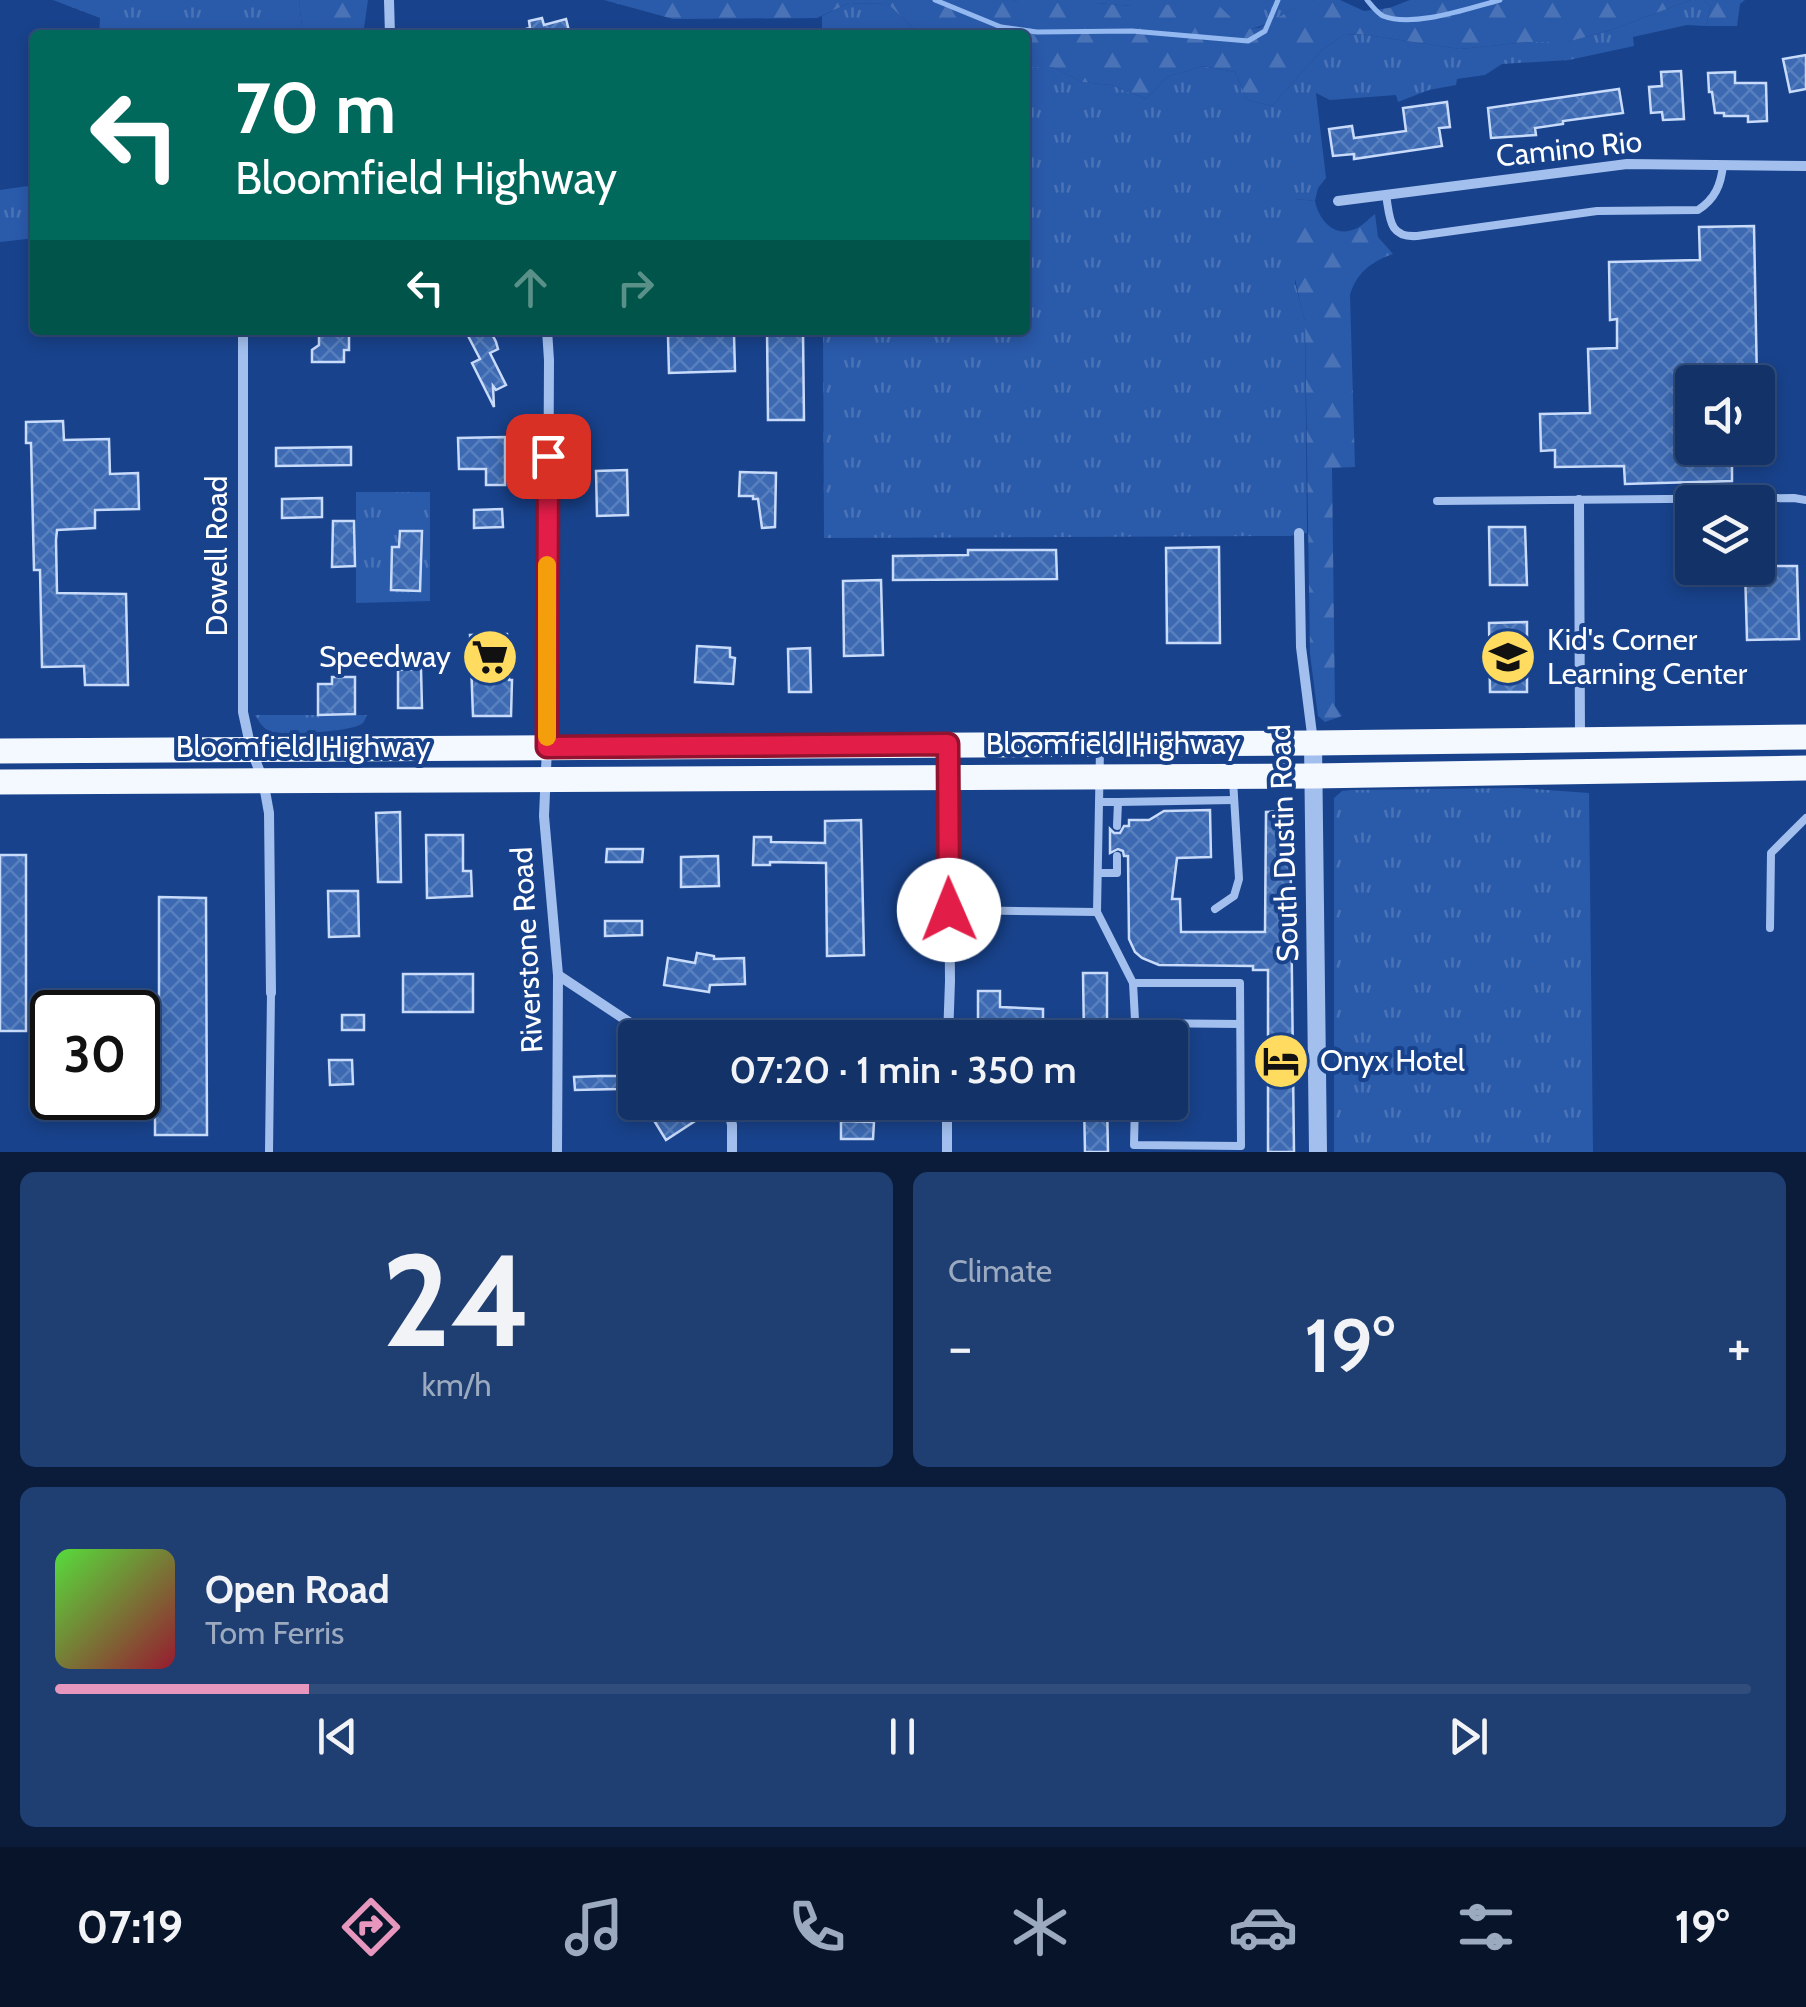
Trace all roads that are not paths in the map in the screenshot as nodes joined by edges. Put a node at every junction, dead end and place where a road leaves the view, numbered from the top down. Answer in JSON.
{"nodes":[{"id":1,"x":389,"y":0,"type":"edge"},
{"id":2,"x":390,"y":30,"type":"edge"},
{"id":3,"x":1723,"y":165,"type":"junction"},
{"id":4,"x":1806,"y":166,"type":"edge"},
{"id":5,"x":1386,"y":195,"type":"junction"},
{"id":6,"x":1338,"y":201,"type":"dead end"},
{"id":7,"x":243,"y":335,"type":"edge"},
{"id":8,"x":547,"y":335,"type":"edge"},
{"id":9,"x":1437,"y":500,"type":"dead end"},
{"id":10,"x":1579,"y":500,"type":"junction"},
{"id":11,"x":1806,"y":500,"type":"edge"},
{"id":12,"x":1299,"y":533,"type":"dead end"},
{"id":13,"x":1806,"y":737,"type":"edge"},
{"id":14,"x":1580,"y":740,"type":"junction"},
{"id":15,"x":1313,"y":743,"type":"junction"},
{"id":16,"x":948,"y":744,"type":"junction"},
{"id":17,"x":1100,"y":744,"type":"junction"},
{"id":18,"x":547,"y":747,"type":"junction"},
{"id":19,"x":251,"y":749,"type":"junction"},
{"id":20,"x":0,"y":751,"type":"edge"},
{"id":21,"x":1806,"y":768,"type":"edge"},
{"id":22,"x":948,"y":776,"type":"junction"},
{"id":23,"x":1100,"y":776,"type":"junction"},
{"id":24,"x":1313,"y":776,"type":"junction"},
{"id":25,"x":546,"y":778,"type":"junction"},
{"id":26,"x":262,"y":780,"type":"junction"},
{"id":27,"x":0,"y":782,"type":"edge"},
{"id":28,"x":1233,"y":788,"type":"junction"},
{"id":29,"x":1100,"y":802,"type":"junction"},
{"id":30,"x":1118,"y":802,"type":"junction"},
{"id":31,"x":1804,"y":824,"type":"edge"},
{"id":32,"x":1118,"y":826,"type":"dead end"},
{"id":33,"x":1117,"y":856,"type":"dead end"},
{"id":34,"x":1098,"y":873,"type":"junction"},
{"id":35,"x":949,"y":910,"type":"junction"},
{"id":36,"x":1215,"y":910,"type":"dead end"},
{"id":37,"x":1097,"y":912,"type":"junction"},
{"id":38,"x":1770,"y":928,"type":"dead end"},
{"id":39,"x":558,"y":975,"type":"junction"},
{"id":40,"x":1134,"y":983,"type":"junction"},
{"id":41,"x":271,"y":993,"type":"joint"},
{"id":42,"x":626,"y":1020,"type":"edge"},
{"id":43,"x":949,"y":1020,"type":"edge"},
{"id":44,"x":1136,"y":1020,"type":"edge"},
{"id":45,"x":1188,"y":1024,"type":"edge"},
{"id":46,"x":1240,"y":1024,"type":"junction"},
{"id":47,"x":731,"y":1120,"type":"edge"},
{"id":48,"x":947,"y":1120,"type":"edge"},
{"id":49,"x":1135,"y":1120,"type":"edge"},
{"id":50,"x":557,"y":1151,"type":"edge"},
{"id":51,"x":269,"y":1152,"type":"edge"},
{"id":52,"x":732,"y":1152,"type":"edge"},
{"id":53,"x":947,"y":1152,"type":"edge"},
{"id":54,"x":1318,"y":1152,"type":"edge"}],
"edges":[{"from":1,"to":2,"type":"street"},
{"from":3,"to":4,"type":"street","name":"Camino Rio"},
{"from":3,"to":5,"type":"street","name":"Camino Rio"},
{"from":3,"to":5,"type":"lane"},
{"from":5,"to":6,"type":"street","name":"Camino Rio"},
{"from":7,"to":19,"type":"street","name":"Dowell Road"},
{"from":8,"to":18,"type":"street","name":"Riverstone Road"},
{"from":9,"to":10,"type":"lane"},
{"from":10,"to":11,"type":"lane"},
{"from":10,"to":14,"type":"street"},
{"from":12,"to":15,"type":"street","name":"South Dustin Road"},
{"from":13,"to":14,"type":"highway","name":"Bloomfield Highway"},
{"from":14,"to":15,"type":"highway","name":"Bloomfield Highway"},
{"from":15,"to":17,"type":"highway","name":"Bloomfield Highway"},
{"from":15,"to":24,"type":"street","name":"South Dustin Road"},
{"from":16,"to":17,"type":"highway","name":"Bloomfield Highway"},
{"from":16,"to":18,"type":"highway","name":"Bloomfield Highway"},
{"from":16,"to":22,"type":"street"},
{"from":17,"to":23,"type":"lane"},
{"from":18,"to":19,"type":"highway","name":"Bloomfield Highway"},
{"from":18,"to":25,"type":"street","name":"Riverstone Road"},
{"from":19,"to":20,"type":"highway","name":"Bloomfield Highway"},
{"from":19,"to":26,"type":"street","name":"Dowell Road"},
{"from":21,"to":24,"type":"highway","name":"Bloomfield Highway"},
{"from":22,"to":23,"type":"highway","name":"Bloomfield Highway"},
{"from":22,"to":25,"type":"highway","name":"Bloomfield Highway"},
{"from":22,"to":35,"type":"street"},
{"from":23,"to":28,"type":"highway","name":"Bloomfield Highway"},
{"from":23,"to":29,"type":"lane"},
{"from":24,"to":28,"type":"highway","name":"Bloomfield Highway"},
{"from":24,"to":54,"type":"street","name":"South Dustin Road"},
{"from":25,"to":26,"type":"highway","name":"Bloomfield Highway"},
{"from":25,"to":39,"type":"street","name":"Riverstone Road"},
{"from":26,"to":27,"type":"highway","name":"Bloomfield Highway"},
{"from":26,"to":41,"type":"street"},
{"from":28,"to":30,"type":"lane"},
{"from":28,"to":36,"type":"lane"},
{"from":29,"to":30,"type":"lane"},
{"from":29,"to":34,"type":"lane"},
{"from":30,"to":32,"type":"lane"},
{"from":31,"to":38,"type":"lane"},
{"from":33,"to":34,"type":"lane"},
{"from":34,"to":37,"type":"lane"},
{"from":35,"to":37,"type":"lane"},
{"from":35,"to":43,"type":"street"},
{"from":37,"to":40,"type":"lane"},
{"from":39,"to":42,"type":"street"},
{"from":39,"to":50,"type":"street","name":"Riverstone Road"},
{"from":40,"to":44,"type":"lane"},
{"from":40,"to":46,"type":"lane"},
{"from":41,"to":51,"type":"lane"},
{"from":45,"to":46,"type":"lane"},
{"from":46,"to":49,"type":"lane"},
{"from":47,"to":52,"type":"street"},
{"from":48,"to":53,"type":"street"}]}
